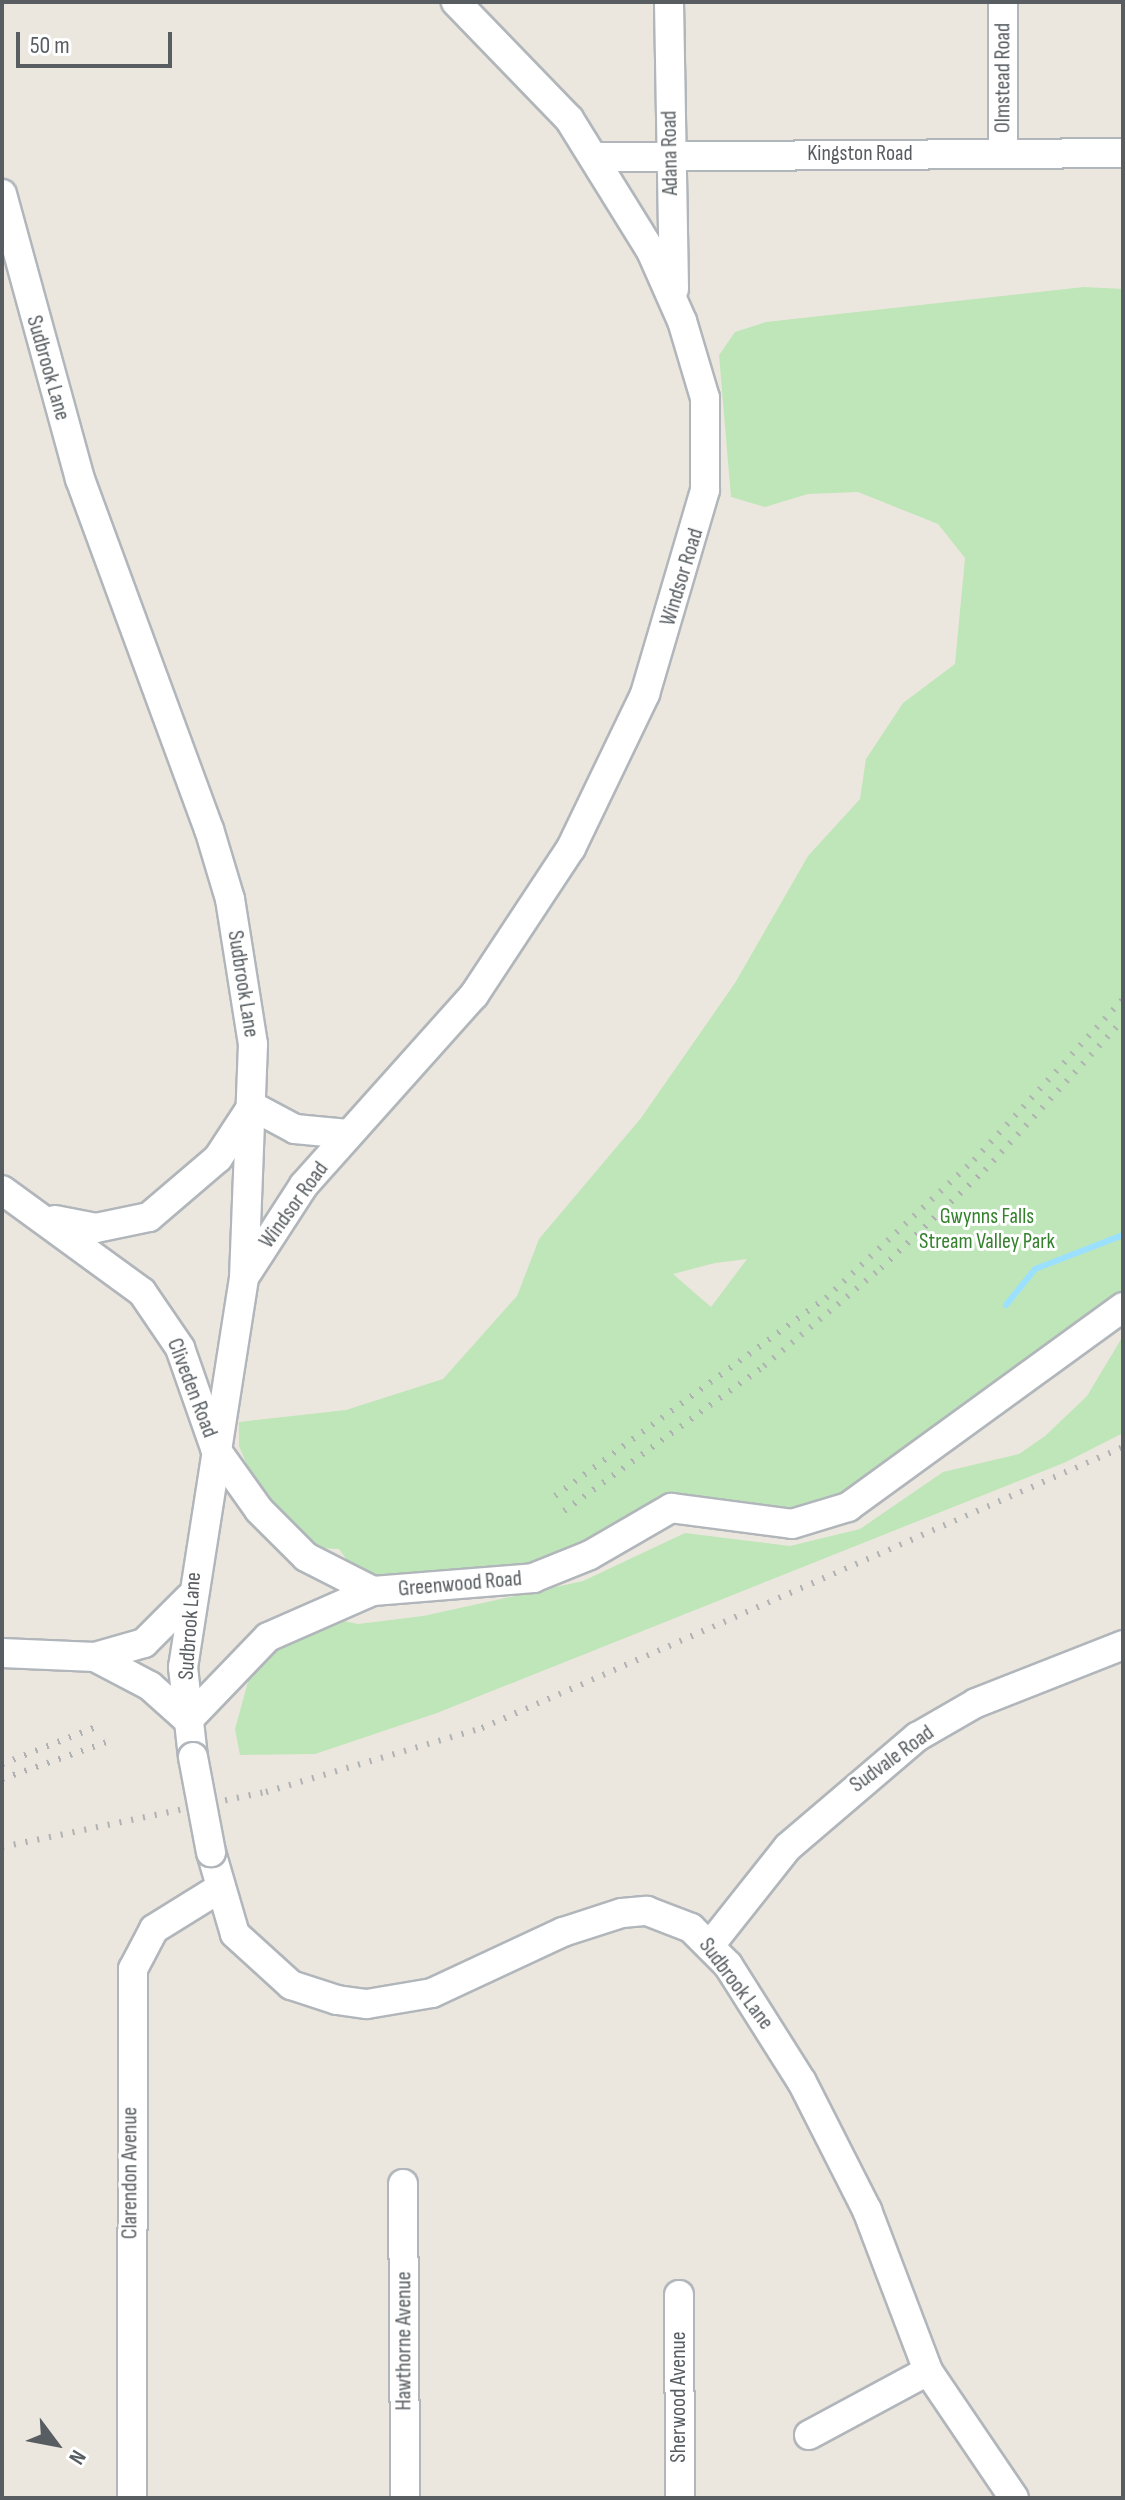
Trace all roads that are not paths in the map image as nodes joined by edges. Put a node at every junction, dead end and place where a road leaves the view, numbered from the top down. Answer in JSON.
{"nodes":[{"id":1,"x":456,"y":2,"type":"edge"},
{"id":2,"x":669,"y":2,"type":"edge"},
{"id":3,"x":1003,"y":2,"type":"edge"},
{"id":4,"x":1003,"y":153,"type":"junction"},
{"id":5,"x":1123,"y":153,"type":"edge"},
{"id":6,"x":670,"y":155,"type":"junction"},
{"id":7,"x":596,"y":157,"type":"junction"},
{"id":8,"x":2,"y":194,"type":"edge"},
{"id":9,"x":674,"y":303,"type":"junction"},
{"id":10,"x":252,"y":1106,"type":"junction"},
{"id":11,"x":348,"y":1134,"type":"junction"},
{"id":12,"x":2,"y":1190,"type":"edge"},
{"id":13,"x":46,"y":1218,"type":"junction"},
{"id":14,"x":244,"y":1278,"type":"junction"},
{"id":15,"x":1123,"y":1307,"type":"edge"},
{"id":16,"x":215,"y":1448,"type":"junction"},
{"id":17,"x":373,"y":1591,"type":"junction"},
{"id":18,"x":189,"y":1598,"type":"junction"},
{"id":19,"x":1123,"y":1645,"type":"edge"},
{"id":20,"x":2,"y":1653,"type":"edge"},
{"id":21,"x":95,"y":1657,"type":"junction"},
{"id":22,"x":188,"y":1720,"type":"junction"},
{"id":23,"x":217,"y":1890,"type":"junction"},
{"id":24,"x":711,"y":1944,"type":"junction"},
{"id":25,"x":403,"y":2184,"type":"dead end"},
{"id":26,"x":679,"y":2295,"type":"dead end"},
{"id":27,"x":928,"y":2371,"type":"junction"},
{"id":28,"x":809,"y":2435,"type":"dead end"},
{"id":29,"x":132,"y":2498,"type":"edge"},
{"id":30,"x":405,"y":2498,"type":"edge"},
{"id":31,"x":680,"y":2498,"type":"edge"},
{"id":32,"x":1014,"y":2498,"type":"edge"}],
"edges":[{"from":1,"to":7,"type":"street","name":"Windsor Road"},
{"from":2,"to":6,"type":"street","name":"Adana Road"},
{"from":3,"to":4,"type":"street","name":"Olmstead Road"},
{"from":4,"to":5,"type":"street","name":"Kingston Road"},
{"from":4,"to":6,"type":"street","name":"Kingston Road"},
{"from":6,"to":7,"type":"street","name":"Kingston Road"},
{"from":6,"to":9,"type":"street","name":"Adana Road"},
{"from":7,"to":9,"type":"street","name":"Windsor Road"},
{"from":8,"to":10,"type":"street","name":"Sudbrook Lane"},
{"from":9,"to":11,"type":"street","name":"Windsor Road"},
{"from":10,"to":11,"type":"street","name":"Windsor Road"},
{"from":10,"to":13,"type":"street"},
{"from":10,"to":14,"type":"street","name":"Sudbrook Lane"},
{"from":11,"to":14,"type":"street","name":"Windsor Road"},
{"from":12,"to":13,"type":"street","name":"Cliveden Road"},
{"from":13,"to":16,"type":"street","name":"Cliveden Road"},
{"from":14,"to":16,"type":"street","name":"Sudbrook Lane"},
{"from":15,"to":17,"type":"street","name":"Greenwood Road"},
{"from":16,"to":17,"type":"street","name":"Cliveden Road"},
{"from":16,"to":18,"type":"street","name":"Sudbrook Lane"},
{"from":17,"to":22,"type":"street","name":"Greenwood Road"},
{"from":18,"to":21,"type":"street"},
{"from":18,"to":22,"type":"street","name":"Sudbrook Lane"},
{"from":19,"to":24,"type":"street","name":"Sudvale Road"},
{"from":20,"to":21,"type":"street"},
{"from":21,"to":22,"type":"street"},
{"from":22,"to":23,"type":"street","name":"Sudbrook Lane","bridge":true},
{"from":23,"to":24,"type":"street","name":"Sudbrook Lane"},
{"from":23,"to":29,"type":"street","name":"Clarendon Avenue"},
{"from":24,"to":27,"type":"street","name":"Sudbrook Lane"},
{"from":25,"to":30,"type":"street","name":"Hawthorne Avenue"},
{"from":26,"to":31,"type":"street","name":"Sherwood Avenue"},
{"from":27,"to":28,"type":"street"},
{"from":27,"to":32,"type":"street","name":"Sudbrook Lane"}]}
